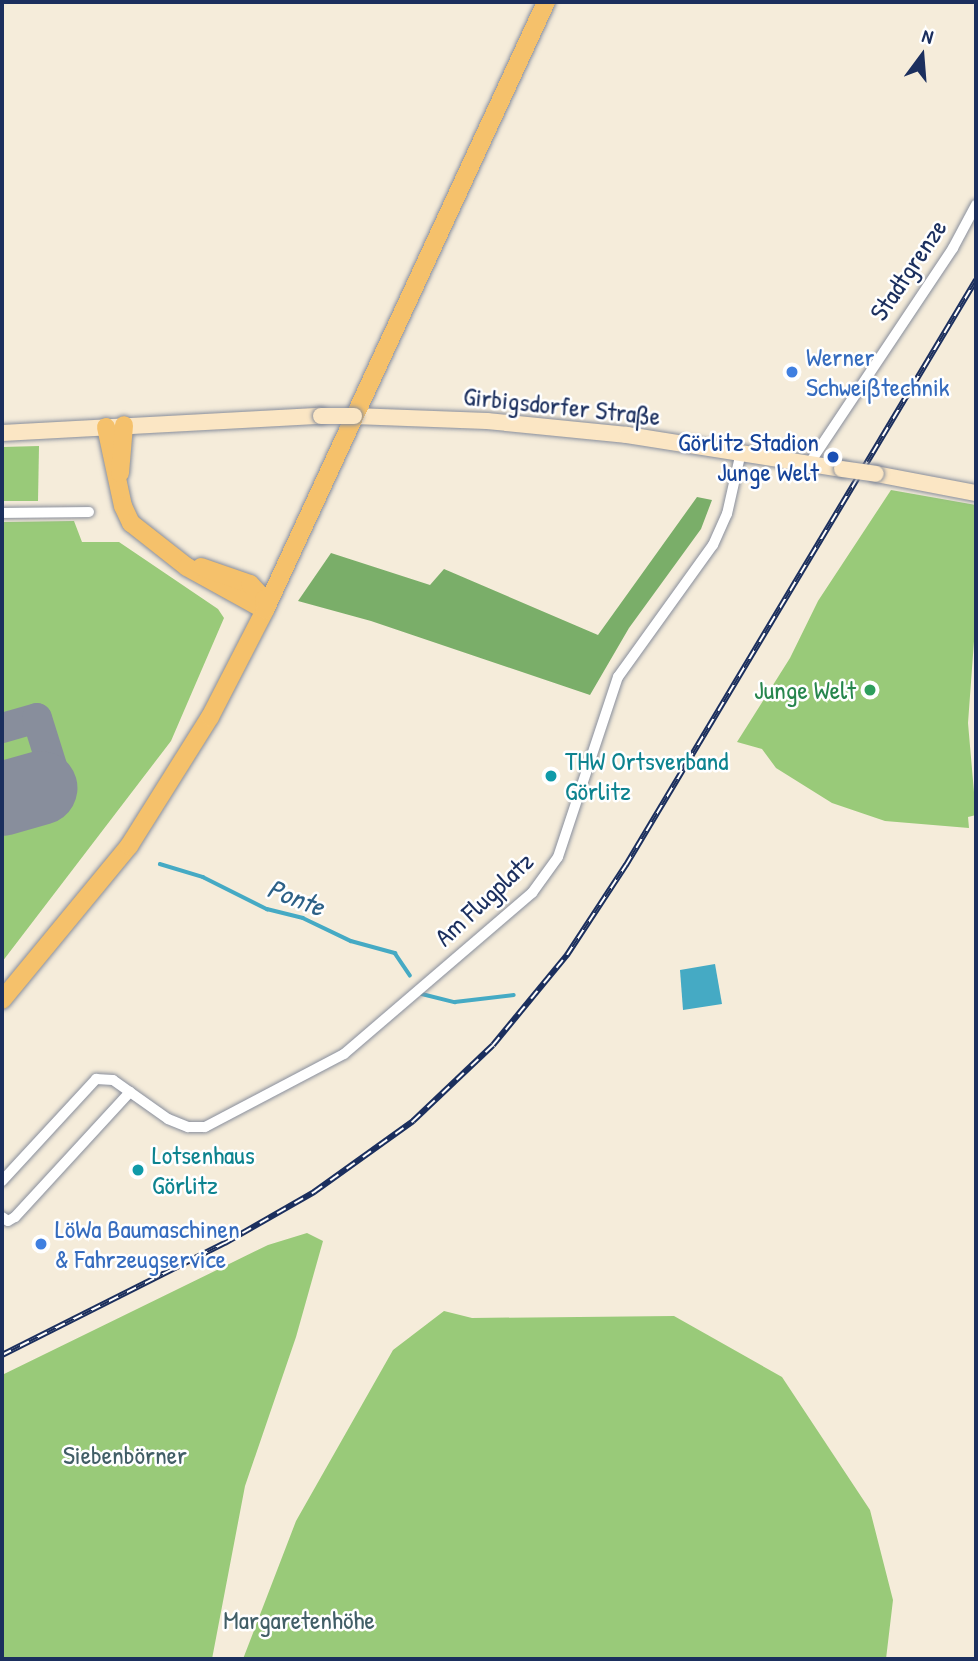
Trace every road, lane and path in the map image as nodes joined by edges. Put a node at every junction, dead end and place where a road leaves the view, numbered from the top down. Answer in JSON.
{"nodes":[{"id":1,"x":546,"y":2,"type":"edge"},
{"id":2,"x":976,"y":205,"type":"edge"},
{"id":3,"x":115,"y":426,"type":"junction"},
{"id":4,"x":2,"y":433,"type":"edge"},
{"id":5,"x":741,"y":452,"type":"junction"},
{"id":6,"x":809,"y":464,"type":"junction"},
{"id":7,"x":976,"y":493,"type":"edge"},
{"id":8,"x":89,"y":512,"type":"dead end"},
{"id":9,"x":2,"y":513,"type":"edge"},
{"id":10,"x":177,"y":558,"type":"junction"},
{"id":11,"x":285,"y":562,"type":"junction"},
{"id":12,"x":237,"y":578,"type":"junction"},
{"id":13,"x":265,"y":610,"type":"junction"},
{"id":14,"x":2,"y":1000,"type":"edge"},
{"id":15,"x":130,"y":1092,"type":"junction"},
{"id":16,"x":2,"y":1181,"type":"edge"},
{"id":17,"x":2,"y":1217,"type":"edge"}],
"edges":[{"from":1,"to":11,"type":"main road"},
{"from":2,"to":6,"type":"street","name":"Stadtgrenze"},
{"from":3,"to":4,"type":"street"},
{"from":3,"to":5,"type":"street","name":"Girbigsdorfer Straße","bridge":true},
{"from":3,"to":10,"type":"main road"},
{"from":5,"to":6,"type":"street","name":"Girbigsdorfer Straße"},
{"from":5,"to":15,"type":"street","name":"Am Flugplatz"},
{"from":6,"to":7,"type":"street","name":"Girbigsdorfer Straße","bridge":true},
{"from":8,"to":9,"type":"street"},
{"from":10,"to":12,"type":"main road"},
{"from":10,"to":13,"type":"main road"},
{"from":11,"to":12,"type":"main road"},
{"from":11,"to":13,"type":"main road"},
{"from":12,"to":13,"type":"main road"},
{"from":13,"to":14,"type":"main road"},
{"from":15,"to":16,"type":"street","name":"Am Flugplatz"},
{"from":15,"to":17,"type":"street"}]}
